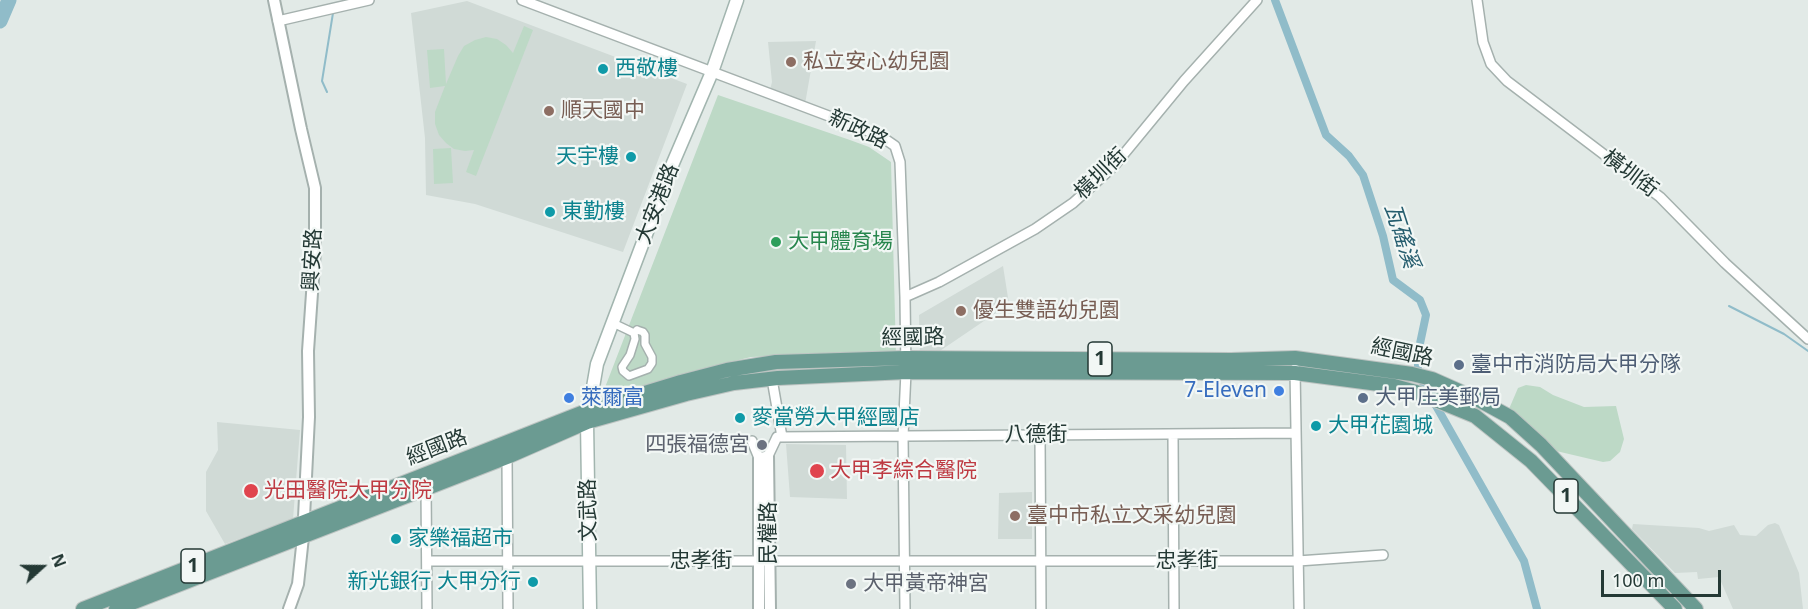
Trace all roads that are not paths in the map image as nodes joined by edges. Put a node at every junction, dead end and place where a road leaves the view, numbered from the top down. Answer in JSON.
{"nodes":[{"id":1,"x":274,"y":0,"type":"edge"},
{"id":2,"x":369,"y":0,"type":"edge"},
{"id":3,"x":522,"y":0,"type":"edge"},
{"id":4,"x":737,"y":0,"type":"edge"},
{"id":5,"x":1257,"y":0,"type":"edge"},
{"id":6,"x":1477,"y":0,"type":"edge"},
{"id":7,"x":278,"y":21,"type":"junction"},
{"id":8,"x":712,"y":72,"type":"junction"},
{"id":9,"x":905,"y":297,"type":"junction"},
{"id":10,"x":613,"y":323,"type":"junction"},
{"id":11,"x":635,"y":336,"type":"junction"},
{"id":12,"x":1808,"y":339,"type":"edge"},
{"id":13,"x":1295,"y":358,"type":"junction"},
{"id":14,"x":905,"y":365,"type":"junction"},
{"id":15,"x":1295,"y":373,"type":"junction"},
{"id":16,"x":772,"y":379,"type":"junction"},
{"id":17,"x":771,"y":397,"type":"dead end"},
{"id":18,"x":588,"y":416,"type":"junction"},
{"id":19,"x":1296,"y":433,"type":"junction"},
{"id":20,"x":1173,"y":434,"type":"junction"},
{"id":21,"x":1040,"y":435,"type":"junction"},
{"id":22,"x":903,"y":436,"type":"junction"},
{"id":23,"x":779,"y":437,"type":"junction"},
{"id":24,"x":752,"y":441,"type":"dead end"},
{"id":25,"x":507,"y":457,"type":"junction"},
{"id":26,"x":763,"y":457,"type":"junction"},
{"id":27,"x":424,"y":482,"type":"junction"},
{"id":28,"x":303,"y":530,"type":"junction"},
{"id":29,"x":1383,"y":555,"type":"dead end"},
{"id":30,"x":427,"y":561,"type":"junction"},
{"id":31,"x":509,"y":561,"type":"junction"},
{"id":32,"x":589,"y":561,"type":"junction"},
{"id":33,"x":764,"y":561,"type":"junction"},
{"id":34,"x":906,"y":561,"type":"junction"},
{"id":35,"x":1041,"y":561,"type":"junction"},
{"id":36,"x":1173,"y":561,"type":"junction"},
{"id":37,"x":1298,"y":561,"type":"junction"},
{"id":38,"x":83,"y":609,"type":"edge"},
{"id":39,"x":116,"y":609,"type":"edge"},
{"id":40,"x":289,"y":609,"type":"edge"},
{"id":41,"x":427,"y":609,"type":"edge"},
{"id":42,"x":508,"y":609,"type":"edge"},
{"id":43,"x":590,"y":609,"type":"edge"},
{"id":44,"x":759,"y":609,"type":"edge"},
{"id":45,"x":770,"y":609,"type":"edge"},
{"id":46,"x":905,"y":609,"type":"edge"},
{"id":47,"x":1041,"y":609,"type":"edge"},
{"id":48,"x":1174,"y":609,"type":"edge"},
{"id":49,"x":1299,"y":609,"type":"edge"},
{"id":50,"x":1675,"y":609,"type":"edge"},
{"id":51,"x":1696,"y":609,"type":"edge"}],
"edges":[{"from":1,"to":7,"type":"street","name":"興安路"},
{"from":2,"to":7,"type":"street"},
{"from":3,"to":8,"type":"street","name":"新政路"},
{"from":4,"to":8,"type":"main road","name":"大安港路"},
{"from":5,"to":9,"type":"street","name":"橫圳街"},
{"from":6,"to":12,"type":"street","name":"橫圳街"},
{"from":7,"to":28,"type":"street","name":"興安路"},
{"from":8,"to":9,"type":"street","name":"新政路"},
{"from":8,"to":10,"type":"main road","name":"大安港路"},
{"from":9,"to":14,"type":"street","name":"新政路"},
{"from":10,"to":11,"type":"street"},
{"from":10,"to":18,"type":"main road","name":"大安港路"},
{"from":11,"to":11,"type":"street"},
{"from":13,"to":14,"type":"main road","name":"經國路","number":"1"},
{"from":13,"to":15,"type":"street"},
{"from":13,"to":51,"type":"main road","name":"經國路","number":"1"},
{"from":14,"to":15,"type":"main road","name":"經國路","number":"1"},
{"from":14,"to":16,"type":"main road","name":"經國路","number":"1"},
{"from":14,"to":18,"type":"main road","name":"經國路","number":"1"},
{"from":14,"to":22,"type":"street","name":"新政路"},
{"from":15,"to":19,"type":"street"},
{"from":15,"to":50,"type":"main road","name":"經國路","number":"1"},
{"from":16,"to":18,"type":"main road","name":"經國路","number":"1"},
{"from":16,"to":23,"type":"street"},
{"from":17,"to":23,"type":"street"},
{"from":18,"to":25,"type":"main road","name":"經國路","number":"1"},
{"from":18,"to":27,"type":"main road","name":"經國路","number":"1"},
{"from":18,"to":32,"type":"main road","name":"文武路"},
{"from":19,"to":20,"type":"street","name":"八德街"},
{"from":19,"to":37,"type":"street"},
{"from":20,"to":21,"type":"street","name":"八德街"},
{"from":20,"to":36,"type":"street"},
{"from":21,"to":22,"type":"street","name":"八德街"},
{"from":21,"to":35,"type":"street"},
{"from":22,"to":23,"type":"street","name":"八德街"},
{"from":22,"to":34,"type":"street","name":"新政路"},
{"from":23,"to":26,"type":"street"},
{"from":24,"to":26,"type":"street"},
{"from":25,"to":27,"type":"main road","name":"經國路","number":"1"},
{"from":25,"to":31,"type":"street"},
{"from":26,"to":33,"type":"street","name":"民權路"},
{"from":27,"to":28,"type":"main road","name":"經國路","number":"1"},
{"from":27,"to":30,"type":"street"},
{"from":28,"to":38,"type":"main road","name":"經國路","number":"1"},
{"from":28,"to":39,"type":"main road","name":"經國路","number":"1"},
{"from":28,"to":40,"type":"street","name":"興安路"},
{"from":29,"to":37,"type":"street","name":"忠孝街"},
{"from":30,"to":31,"type":"street","name":"忠孝街"},
{"from":30,"to":41,"type":"street"},
{"from":31,"to":32,"type":"street","name":"忠孝街"},
{"from":31,"to":42,"type":"street"},
{"from":32,"to":33,"type":"street","name":"忠孝街"},
{"from":32,"to":43,"type":"main road","name":"文武路"},
{"from":33,"to":34,"type":"street","name":"忠孝街"},
{"from":33,"to":44,"type":"street","name":"民權路"},
{"from":33,"to":45,"type":"street","name":"民權路"},
{"from":34,"to":35,"type":"street","name":"忠孝街"},
{"from":34,"to":46,"type":"street","name":"新政路"},
{"from":35,"to":36,"type":"street","name":"忠孝街"},
{"from":35,"to":47,"type":"street"},
{"from":36,"to":37,"type":"street","name":"忠孝街"},
{"from":36,"to":48,"type":"street"},
{"from":37,"to":49,"type":"street"}]}
